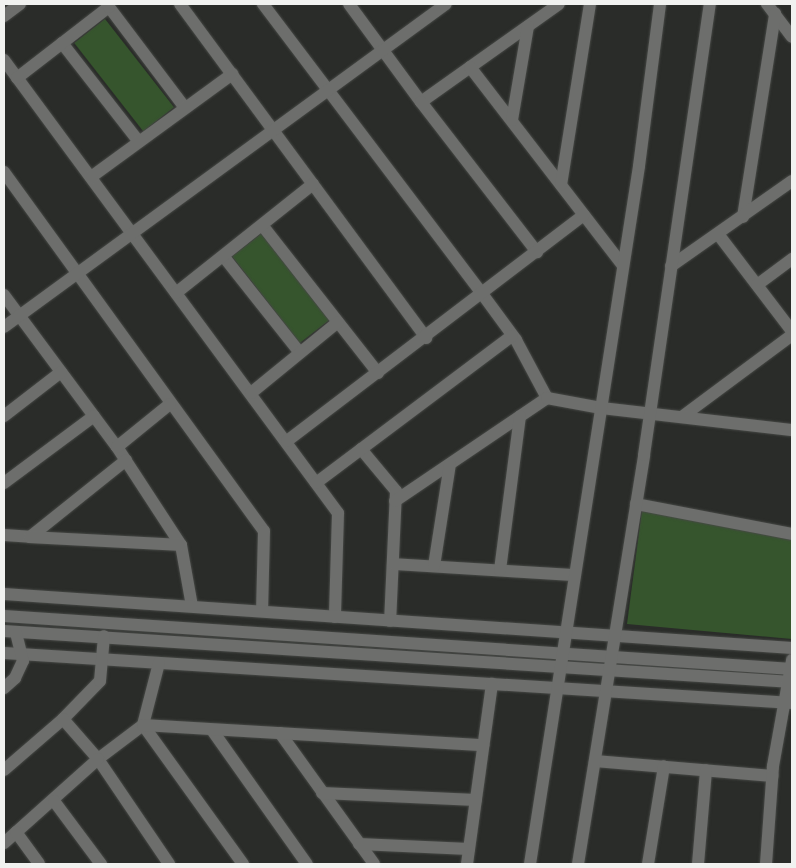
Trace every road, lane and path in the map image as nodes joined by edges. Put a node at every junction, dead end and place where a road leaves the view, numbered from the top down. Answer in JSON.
{"nodes":[{"id":1,"x":20,"y":4,"type":"edge"},
{"id":2,"x":180,"y":4,"type":"edge"},
{"id":3,"x":263,"y":4,"type":"edge"},
{"id":4,"x":349,"y":4,"type":"edge"},
{"id":5,"x":446,"y":4,"type":"edge"},
{"id":6,"x":559,"y":4,"type":"edge"},
{"id":7,"x":590,"y":4,"type":"edge"},
{"id":8,"x":710,"y":4,"type":"edge"},
{"id":9,"x":108,"y":5,"type":"edge"},
{"id":10,"x":657,"y":7,"type":"edge"},
{"id":11,"x":771,"y":9,"type":"edge"},
{"id":12,"x":4,"y":16,"type":"edge"},
{"id":13,"x":528,"y":26,"type":"junction"},
{"id":14,"x":792,"y":37,"type":"edge"},
{"id":15,"x":62,"y":43,"type":"junction"},
{"id":16,"x":383,"y":50,"type":"junction"},
{"id":17,"x":4,"y":60,"type":"edge"},
{"id":18,"x":470,"y":67,"type":"junction"},
{"id":19,"x":232,"y":74,"type":"junction"},
{"id":20,"x":17,"y":78,"type":"junction"},
{"id":21,"x":328,"y":93,"type":"junction"},
{"id":22,"x":421,"y":102,"type":"junction"},
{"id":23,"x":185,"y":108,"type":"junction"},
{"id":24,"x":512,"y":120,"type":"junction"},
{"id":25,"x":275,"y":132,"type":"junction"},
{"id":26,"x":139,"y":142,"type":"junction"},
{"id":27,"x":4,"y":172,"type":"edge"},
{"id":28,"x":91,"y":176,"type":"junction"},
{"id":29,"x":792,"y":181,"type":"edge"},
{"id":30,"x":313,"y":184,"type":"junction"},
{"id":31,"x":561,"y":185,"type":"junction"},
{"id":32,"x":584,"y":215,"type":"junction"},
{"id":33,"x":743,"y":217,"type":"junction"},
{"id":34,"x":262,"y":225,"type":"junction"},
{"id":35,"x":718,"y":234,"type":"junction"},
{"id":36,"x":133,"y":235,"type":"junction"},
{"id":37,"x":537,"y":252,"type":"junction"},
{"id":38,"x":224,"y":257,"type":"junction"},
{"id":39,"x":792,"y":259,"type":"edge"},
{"id":40,"x":623,"y":266,"type":"junction"},
{"id":41,"x":671,"y":266,"type":"junction"},
{"id":42,"x":78,"y":272,"type":"junction"},
{"id":43,"x":757,"y":285,"type":"junction"},
{"id":44,"x":176,"y":293,"type":"junction"},
{"id":45,"x":4,"y":295,"type":"edge"},
{"id":46,"x":484,"y":295,"type":"junction"},
{"id":47,"x":19,"y":315,"type":"junction"},
{"id":48,"x":338,"y":322,"type":"junction"},
{"id":49,"x":4,"y":327,"type":"edge"},
{"id":50,"x":792,"y":331,"type":"edge"},
{"id":51,"x":792,"y":335,"type":"edge"},
{"id":52,"x":512,"y":336,"type":"junction"},
{"id":53,"x":426,"y":338,"type":"junction"},
{"id":54,"x":300,"y":353,"type":"junction"},
{"id":55,"x":61,"y":372,"type":"junction"},
{"id":56,"x":378,"y":373,"type":"junction"},
{"id":57,"x":251,"y":393,"type":"junction"},
{"id":58,"x":547,"y":398,"type":"junction"},
{"id":59,"x":170,"y":404,"type":"junction"},
{"id":60,"x":602,"y":408,"type":"junction"},
{"id":61,"x":650,"y":413,"type":"junction"},
{"id":62,"x":4,"y":416,"type":"edge"},
{"id":63,"x":94,"y":416,"type":"junction"},
{"id":64,"x":520,"y":416,"type":"junction"},
{"id":65,"x":683,"y":416,"type":"junction"},
{"id":66,"x":792,"y":430,"type":"edge"},
{"id":67,"x":287,"y":442,"type":"junction"},
{"id":68,"x":117,"y":447,"type":"junction"},
{"id":69,"x":362,"y":449,"type":"junction"},
{"id":70,"x":126,"y":460,"type":"junction"},
{"id":71,"x":450,"y":464,"type":"junction"},
{"id":72,"x":316,"y":483,"type":"junction"},
{"id":73,"x":4,"y":484,"type":"edge"},
{"id":74,"x":395,"y":501,"type":"junction"},
{"id":75,"x":636,"y":504,"type":"junction"},
{"id":76,"x":792,"y":534,"type":"edge"},
{"id":77,"x":4,"y":535,"type":"edge"},
{"id":78,"x":30,"y":537,"type":"junction"},
{"id":79,"x":181,"y":545,"type":"junction"},
{"id":80,"x":392,"y":564,"type":"junction"},
{"id":81,"x":434,"y":566,"type":"junction"},
{"id":82,"x":500,"y":570,"type":"junction"},
{"id":83,"x":575,"y":575,"type":"junction"},
{"id":84,"x":4,"y":594,"type":"edge"},
{"id":85,"x":192,"y":606,"type":"junction"},
{"id":86,"x":262,"y":611,"type":"junction"},
{"id":87,"x":4,"y":616,"type":"edge"},
{"id":88,"x":335,"y":617,"type":"junction"},
{"id":89,"x":390,"y":621,"type":"junction"},
{"id":90,"x":10,"y":632,"type":"edge"},
{"id":91,"x":566,"y":632,"type":"junction"},
{"id":92,"x":104,"y":636,"type":"junction"},
{"id":93,"x":615,"y":636,"type":"junction"},
{"id":94,"x":792,"y":648,"type":"edge"},
{"id":95,"x":4,"y":653,"type":"edge"},
{"id":96,"x":21,"y":654,"type":"junction"},
{"id":97,"x":561,"y":658,"type":"junction"},
{"id":98,"x":102,"y":659,"type":"junction"},
{"id":99,"x":159,"y":663,"type":"junction"},
{"id":100,"x":611,"y":663,"type":"junction"},
{"id":101,"x":791,"y":672,"type":"edge"},
{"id":102,"x":492,"y":684,"type":"junction"},
{"id":103,"x":4,"y":688,"type":"edge"},
{"id":104,"x":557,"y":688,"type":"junction"},
{"id":105,"x":607,"y":690,"type":"junction"},
{"id":106,"x":788,"y":702,"type":"edge"},
{"id":107,"x":63,"y":719,"type":"junction"},
{"id":108,"x":142,"y":725,"type":"junction"},
{"id":109,"x":212,"y":730,"type":"junction"},
{"id":110,"x":280,"y":733,"type":"junction"},
{"id":111,"x":483,"y":745,"type":"junction"},
{"id":112,"x":98,"y":759,"type":"junction"},
{"id":113,"x":595,"y":760,"type":"junction"},
{"id":114,"x":664,"y":766,"type":"junction"},
{"id":115,"x":4,"y":770,"type":"edge"},
{"id":116,"x":706,"y":770,"type":"junction"},
{"id":117,"x":772,"y":776,"type":"junction"},
{"id":118,"x":322,"y":792,"type":"junction"},
{"id":119,"x":476,"y":800,"type":"junction"},
{"id":120,"x":54,"y":801,"type":"junction"},
{"id":121,"x":16,"y":832,"type":"junction"},
{"id":122,"x":4,"y":843,"type":"edge"},
{"id":123,"x":359,"y":844,"type":"junction"},
{"id":124,"x":469,"y":849,"type":"junction"},
{"id":125,"x":39,"y":864,"type":"edge"},
{"id":126,"x":101,"y":864,"type":"edge"},
{"id":127,"x":169,"y":864,"type":"edge"},
{"id":128,"x":243,"y":864,"type":"edge"},
{"id":129,"x":308,"y":864,"type":"edge"},
{"id":130,"x":374,"y":864,"type":"edge"},
{"id":131,"x":467,"y":864,"type":"edge"},
{"id":132,"x":530,"y":864,"type":"edge"},
{"id":133,"x":578,"y":864,"type":"edge"},
{"id":134,"x":648,"y":864,"type":"edge"},
{"id":135,"x":698,"y":864,"type":"edge"},
{"id":136,"x":766,"y":864,"type":"edge"}],
"edges":[{"from":1,"to":12,"type":"street"},
{"from":2,"to":19,"type":"street"},
{"from":3,"to":21,"type":"street"},
{"from":4,"to":16,"type":"street"},
{"from":5,"to":16,"type":"street"},
{"from":6,"to":13,"type":"street"},
{"from":7,"to":31,"type":"street"},
{"from":8,"to":41,"type":"street"},
{"from":9,"to":15,"type":"street"},
{"from":9,"to":23,"type":"street"},
{"from":10,"to":40,"type":"street"},
{"from":11,"to":14,"type":"street"},
{"from":11,"to":33,"type":"street"},
{"from":13,"to":18,"type":"street"},
{"from":13,"to":24,"type":"street"},
{"from":15,"to":20,"type":"street"},
{"from":15,"to":26,"type":"street"},
{"from":16,"to":21,"type":"street"},
{"from":16,"to":22,"type":"street"},
{"from":17,"to":20,"type":"street"},
{"from":18,"to":22,"type":"street"},
{"from":18,"to":24,"type":"street"},
{"from":19,"to":23,"type":"street"},
{"from":19,"to":25,"type":"street"},
{"from":20,"to":28,"type":"street"},
{"from":21,"to":25,"type":"street"},
{"from":21,"to":46,"type":"street"},
{"from":22,"to":37,"type":"street"},
{"from":23,"to":26,"type":"street"},
{"from":24,"to":31,"type":"street"},
{"from":25,"to":30,"type":"street"},
{"from":25,"to":36,"type":"street"},
{"from":26,"to":28,"type":"street"},
{"from":27,"to":42,"type":"street"},
{"from":28,"to":36,"type":"street"},
{"from":29,"to":33,"type":"street"},
{"from":30,"to":34,"type":"street"},
{"from":30,"to":53,"type":"street"},
{"from":31,"to":32,"type":"street"},
{"from":32,"to":37,"type":"street"},
{"from":32,"to":40,"type":"street"},
{"from":33,"to":35,"type":"street"},
{"from":34,"to":38,"type":"street"},
{"from":34,"to":48,"type":"street"},
{"from":35,"to":41,"type":"street"},
{"from":35,"to":43,"type":"street"},
{"from":36,"to":42,"type":"street"},
{"from":36,"to":44,"type":"street"},
{"from":37,"to":46,"type":"street"},
{"from":38,"to":44,"type":"street"},
{"from":38,"to":54,"type":"street"},
{"from":39,"to":43,"type":"street"},
{"from":40,"to":60,"type":"street"},
{"from":41,"to":61,"type":"street"},
{"from":42,"to":47,"type":"street"},
{"from":42,"to":59,"type":"street"},
{"from":43,"to":50,"type":"street"},
{"from":44,"to":57,"type":"street"},
{"from":45,"to":47,"type":"street"},
{"from":46,"to":52,"type":"street"},
{"from":46,"to":53,"type":"street"},
{"from":47,"to":49,"type":"street"},
{"from":47,"to":55,"type":"street"},
{"from":48,"to":54,"type":"street"},
{"from":48,"to":56,"type":"street"},
{"from":51,"to":65,"type":"street"},
{"from":52,"to":58,"type":"street"},
{"from":52,"to":69,"type":"street"},
{"from":53,"to":56,"type":"street"},
{"from":54,"to":57,"type":"street"},
{"from":55,"to":62,"type":"street"},
{"from":55,"to":63,"type":"street"},
{"from":56,"to":67,"type":"street"},
{"from":57,"to":67,"type":"street"},
{"from":58,"to":60,"type":"street"},
{"from":58,"to":64,"type":"street"},
{"from":59,"to":68,"type":"street"},
{"from":59,"to":86,"type":"street"},
{"from":60,"to":61,"type":"street"},
{"from":60,"to":83,"type":"street"},
{"from":61,"to":65,"type":"street"},
{"from":61,"to":75,"type":"street"},
{"from":63,"to":68,"type":"street"},
{"from":63,"to":73,"type":"street"},
{"from":64,"to":71,"type":"street"},
{"from":64,"to":82,"type":"street"},
{"from":65,"to":66,"type":"street"},
{"from":67,"to":72,"type":"street"},
{"from":68,"to":70,"type":"street"},
{"from":69,"to":72,"type":"street"},
{"from":69,"to":74,"type":"street"},
{"from":70,"to":78,"type":"street"},
{"from":70,"to":79,"type":"street"},
{"from":71,"to":74,"type":"street"},
{"from":71,"to":81,"type":"street"},
{"from":72,"to":88,"type":"street"},
{"from":74,"to":80,"type":"street"},
{"from":75,"to":76,"type":"street"},
{"from":75,"to":93,"type":"street"},
{"from":77,"to":78,"type":"street"},
{"from":78,"to":79,"type":"street"},
{"from":79,"to":85,"type":"street"},
{"from":80,"to":81,"type":"street"},
{"from":80,"to":89,"type":"street"},
{"from":81,"to":82,"type":"street"},
{"from":82,"to":83,"type":"street"},
{"from":83,"to":91,"type":"street"},
{"from":84,"to":85,"type":"street"},
{"from":85,"to":86,"type":"street"},
{"from":86,"to":88,"type":"street"},
{"from":87,"to":97,"type":"street"},
{"from":88,"to":89,"type":"street"},
{"from":89,"to":91,"type":"street"},
{"from":90,"to":92,"type":"street"},
{"from":90,"to":96,"type":"street"},
{"from":91,"to":93,"type":"street"},
{"from":91,"to":97,"type":"street"},
{"from":92,"to":97,"type":"street"},
{"from":92,"to":98,"type":"street"},
{"from":93,"to":94,"type":"street"},
{"from":93,"to":100,"type":"street"},
{"from":95,"to":96,"type":"street"},
{"from":96,"to":98,"type":"street"},
{"from":96,"to":103,"type":"street"},
{"from":97,"to":100,"type":"street"},
{"from":97,"to":104,"type":"street"},
{"from":98,"to":99,"type":"street"},
{"from":98,"to":107,"type":"street"},
{"from":99,"to":102,"type":"street"},
{"from":99,"to":108,"type":"street"},
{"from":100,"to":101,"type":"street"},
{"from":100,"to":105,"type":"street"},
{"from":101,"to":106,"type":"street"},
{"from":102,"to":104,"type":"street"},
{"from":102,"to":111,"type":"street"},
{"from":104,"to":105,"type":"street"},
{"from":104,"to":132,"type":"street"},
{"from":105,"to":106,"type":"street"},
{"from":105,"to":113,"type":"street"},
{"from":106,"to":117,"type":"street"},
{"from":107,"to":112,"type":"street"},
{"from":107,"to":115,"type":"street"},
{"from":108,"to":109,"type":"street"},
{"from":108,"to":112,"type":"street"},
{"from":108,"to":128,"type":"street"},
{"from":109,"to":110,"type":"street"},
{"from":109,"to":129,"type":"street"},
{"from":110,"to":111,"type":"street"},
{"from":110,"to":118,"type":"street"},
{"from":111,"to":119,"type":"street"},
{"from":112,"to":120,"type":"street"},
{"from":112,"to":127,"type":"street"},
{"from":113,"to":114,"type":"street"},
{"from":113,"to":133,"type":"street"},
{"from":114,"to":116,"type":"street"},
{"from":114,"to":134,"type":"street"},
{"from":116,"to":117,"type":"street"},
{"from":116,"to":135,"type":"street"},
{"from":117,"to":136,"type":"street"},
{"from":118,"to":119,"type":"street"},
{"from":118,"to":123,"type":"street"},
{"from":119,"to":124,"type":"street"},
{"from":120,"to":121,"type":"street"},
{"from":120,"to":126,"type":"street"},
{"from":121,"to":122,"type":"street"},
{"from":121,"to":125,"type":"street"},
{"from":123,"to":124,"type":"street"},
{"from":123,"to":130,"type":"street"},
{"from":124,"to":131,"type":"street"}]}
